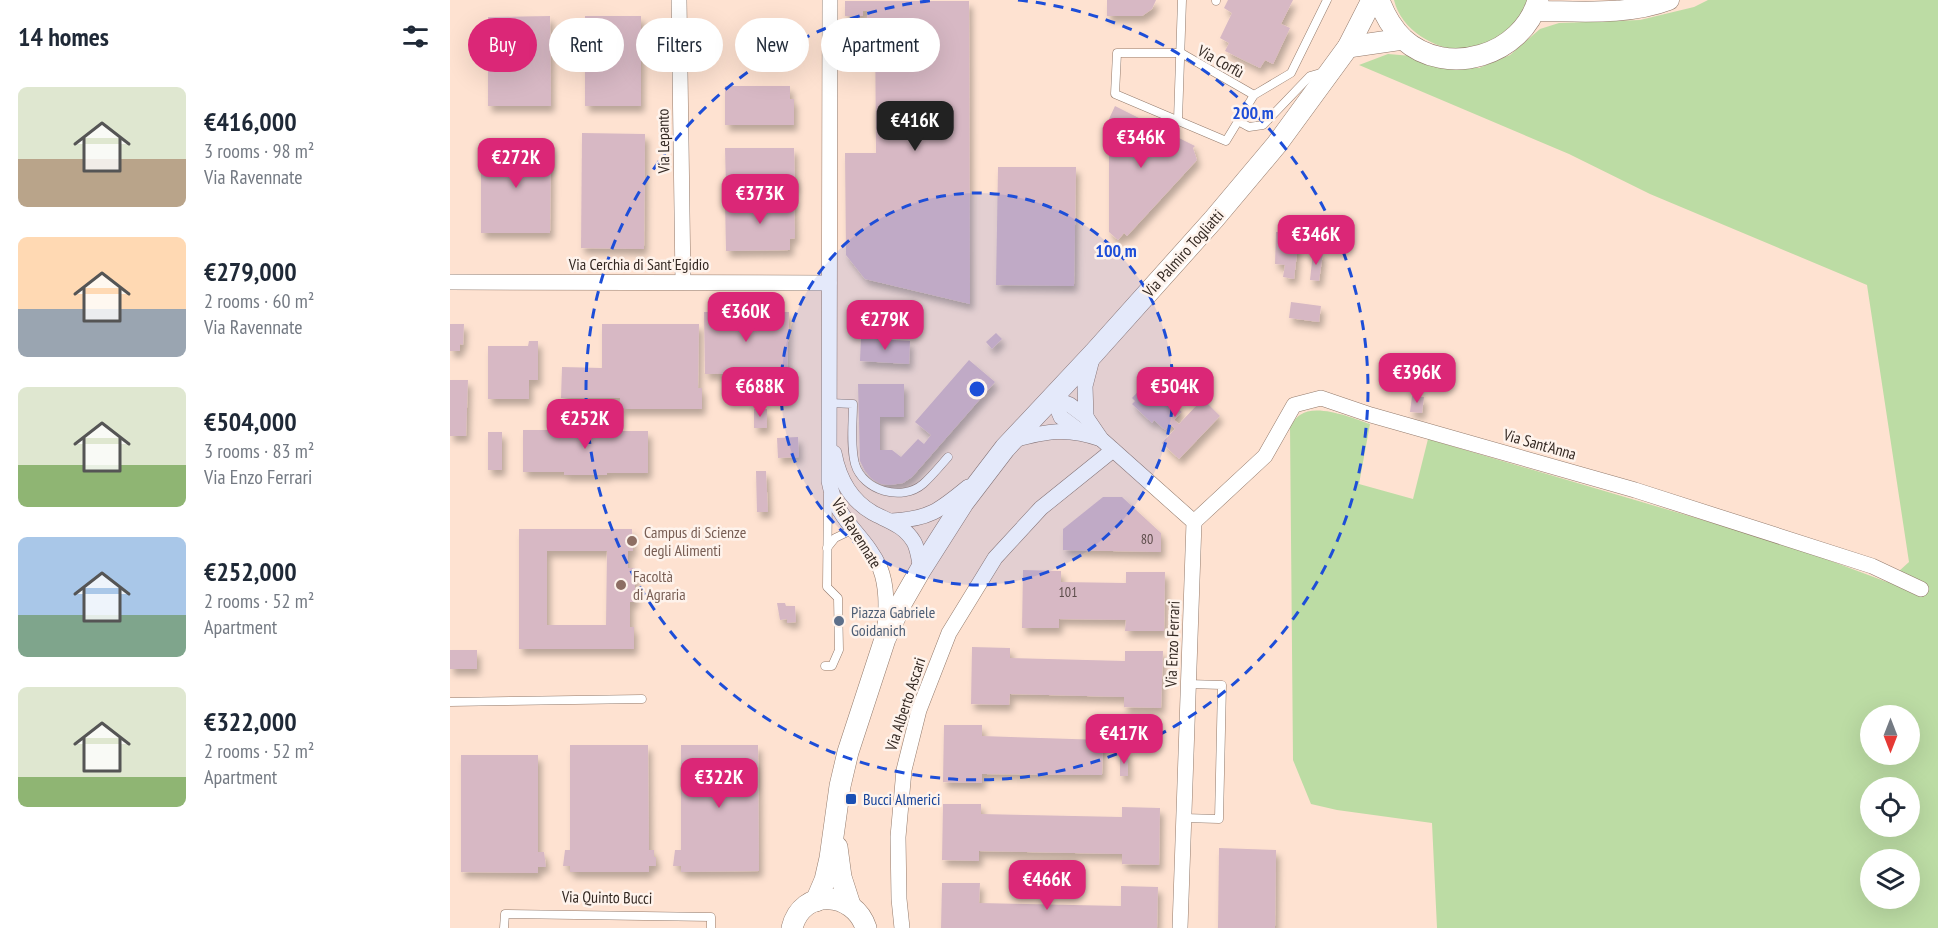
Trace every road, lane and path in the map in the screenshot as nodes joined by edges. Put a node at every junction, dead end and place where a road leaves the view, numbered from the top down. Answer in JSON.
{"nodes":[{"id":1,"x":679,"y":0,"type":"edge"},
{"id":2,"x":830,"y":0,"type":"edge"},
{"id":3,"x":1182,"y":0,"type":"edge"},
{"id":4,"x":1327,"y":0,"type":"edge"},
{"id":5,"x":1372,"y":0,"type":"edge"},
{"id":6,"x":1379,"y":0,"type":"edge"},
{"id":7,"x":1570,"y":0,"type":"edge"},
{"id":8,"x":1669,"y":0,"type":"edge"},
{"id":9,"x":1537,"y":5,"type":"edge"},
{"id":10,"x":1589,"y":11,"type":"junction"},
{"id":11,"x":1403,"y":39,"type":"junction"},
{"id":12,"x":1348,"y":47,"type":"junction"},
{"id":13,"x":1180,"y":53,"type":"junction"},
{"id":14,"x":1331,"y":70,"type":"junction"},
{"id":15,"x":1254,"y":95,"type":"junction"},
{"id":16,"x":1178,"y":120,"type":"junction"},
{"id":17,"x":1238,"y":121,"type":"junction"},
{"id":18,"x":450,"y":282,"type":"edge"},
{"id":19,"x":683,"y":282,"type":"junction"},
{"id":20,"x":829,"y":283,"type":"junction"},
{"id":21,"x":1094,"y":353,"type":"junction"},
{"id":22,"x":1053,"y":398,"type":"junction"},
{"id":23,"x":830,"y":403,"type":"junction"},
{"id":24,"x":1083,"y":424,"type":"junction"},
{"id":25,"x":829,"y":427,"type":"junction"},
{"id":26,"x":1009,"y":444,"type":"junction"},
{"id":27,"x":1113,"y":450,"type":"junction"},
{"id":28,"x":948,"y":457,"type":"dead end"},
{"id":29,"x":829,"y":481,"type":"junction"},
{"id":30,"x":892,"y":520,"type":"junction"},
{"id":31,"x":1194,"y":522,"type":"junction"},
{"id":32,"x":854,"y":529,"type":"junction"},
{"id":33,"x":827,"y":548,"type":"junction"},
{"id":34,"x":921,"y":568,"type":"junction"},
{"id":35,"x":1922,"y":589,"type":"dead end"},
{"id":36,"x":885,"y":639,"type":"junction"},
{"id":37,"x":825,"y":666,"type":"dead end"},
{"id":38,"x":1188,"y":684,"type":"junction"},
{"id":39,"x":642,"y":699,"type":"dead end"},
{"id":40,"x":450,"y":702,"type":"edge"},
{"id":41,"x":1184,"y":818,"type":"junction"},
{"id":42,"x":835,"y":832,"type":"junction"},
{"id":43,"x":816,"y":901,"type":"junction"},
{"id":44,"x":850,"y":905,"type":"junction"},
{"id":45,"x":791,"y":926,"type":"edge"},
{"id":46,"x":504,"y":928,"type":"edge"},
{"id":47,"x":711,"y":928,"type":"edge"},
{"id":48,"x":866,"y":928,"type":"edge"},
{"id":49,"x":902,"y":928,"type":"edge"},
{"id":50,"x":1180,"y":928,"type":"edge"}],
"edges":[{"from":1,"to":19,"type":"street","name":"Via Lepanto"},
{"from":2,"to":20,"type":"street","name":"Via Ravennate"},
{"from":3,"to":13,"type":"lane","name":"Via Corfù"},
{"from":4,"to":15,"type":"lane"},
{"from":5,"to":12,"type":"main road","name":"Via Palmiro Togliatti"},
{"from":6,"to":11,"type":"main road"},
{"from":7,"to":10,"type":"street"},
{"from":8,"to":10,"type":"street"},
{"from":9,"to":10,"type":"street"},
{"from":9,"to":11,"type":"main road"},
{"from":11,"to":12,"type":"main road"},
{"from":12,"to":14,"type":"main road","name":"Via Palmiro Togliatti"},
{"from":13,"to":15,"type":"lane","name":"Via Corfù"},
{"from":13,"to":16,"type":"lane","name":"Via Corfù"},
{"from":13,"to":16,"type":"lane","name":"Via Corfù"},
{"from":14,"to":17,"type":"lane"},
{"from":14,"to":21,"type":"main road","name":"Via Palmiro Togliatti"},
{"from":15,"to":17,"type":"lane","name":"Via Corfù"},
{"from":16,"to":17,"type":"lane","name":"Via Corfù"},
{"from":18,"to":19,"type":"street","name":"Via Cerchia di Sant'Egidio"},
{"from":19,"to":20,"type":"street","name":"Via Cerchia di Sant'Egidio"},
{"from":20,"to":23,"type":"street","name":"Via Ravennate"},
{"from":21,"to":22,"type":"main road","name":"Via Palmiro Togliatti"},
{"from":21,"to":24,"type":"street"},
{"from":22,"to":24,"type":"street"},
{"from":22,"to":26,"type":"main road","name":"Via Palmiro Togliatti"},
{"from":23,"to":25,"type":"street","name":"Via Ravennate"},
{"from":23,"to":28,"type":"lane"},
{"from":24,"to":26,"type":"street"},
{"from":24,"to":27,"type":"street"},
{"from":25,"to":29,"type":"street","name":"Via Ravennate"},
{"from":25,"to":30,"type":"street","name":"Via Ravennate"},
{"from":26,"to":30,"type":"street","name":"Via Palmiro Togliatti"},
{"from":26,"to":34,"type":"main road","name":"Via Palmiro Togliatti"},
{"from":27,"to":31,"type":"street"},
{"from":27,"to":49,"type":"street","name":"Via Alberto Ascari"},
{"from":29,"to":32,"type":"street","name":"Via Ravennate"},
{"from":29,"to":33,"type":"lane"},
{"from":30,"to":34,"type":"street","name":"Via Ravennate"},
{"from":31,"to":35,"type":"street","name":"Via Sant'Anna"},
{"from":31,"to":38,"type":"street","name":"Via Enzo Ferrari"},
{"from":32,"to":33,"type":"lane"},
{"from":32,"to":36,"type":"street","name":"Via Ravennate"},
{"from":33,"to":37,"type":"lane"},
{"from":34,"to":36,"type":"main road","name":"Via Ravennate"},
{"from":36,"to":42,"type":"main road","name":"Via Ravennate"},
{"from":38,"to":41,"type":"street","name":"Via Enzo Ferrari"},
{"from":38,"to":41,"type":"lane"},
{"from":39,"to":40,"type":"lane"},
{"from":41,"to":50,"type":"street","name":"Via Enzo Ferrari"},
{"from":42,"to":43,"type":"main road","name":"Via Ravennate"},
{"from":42,"to":44,"type":"main road","name":"Via Ravennate"},
{"from":43,"to":44,"type":"main road"},
{"from":43,"to":45,"type":"main road"},
{"from":44,"to":48,"type":"main road","name":"Via Ravennate"},
{"from":46,"to":47,"type":"lane","name":"Via Quinto Bucci"}]}
